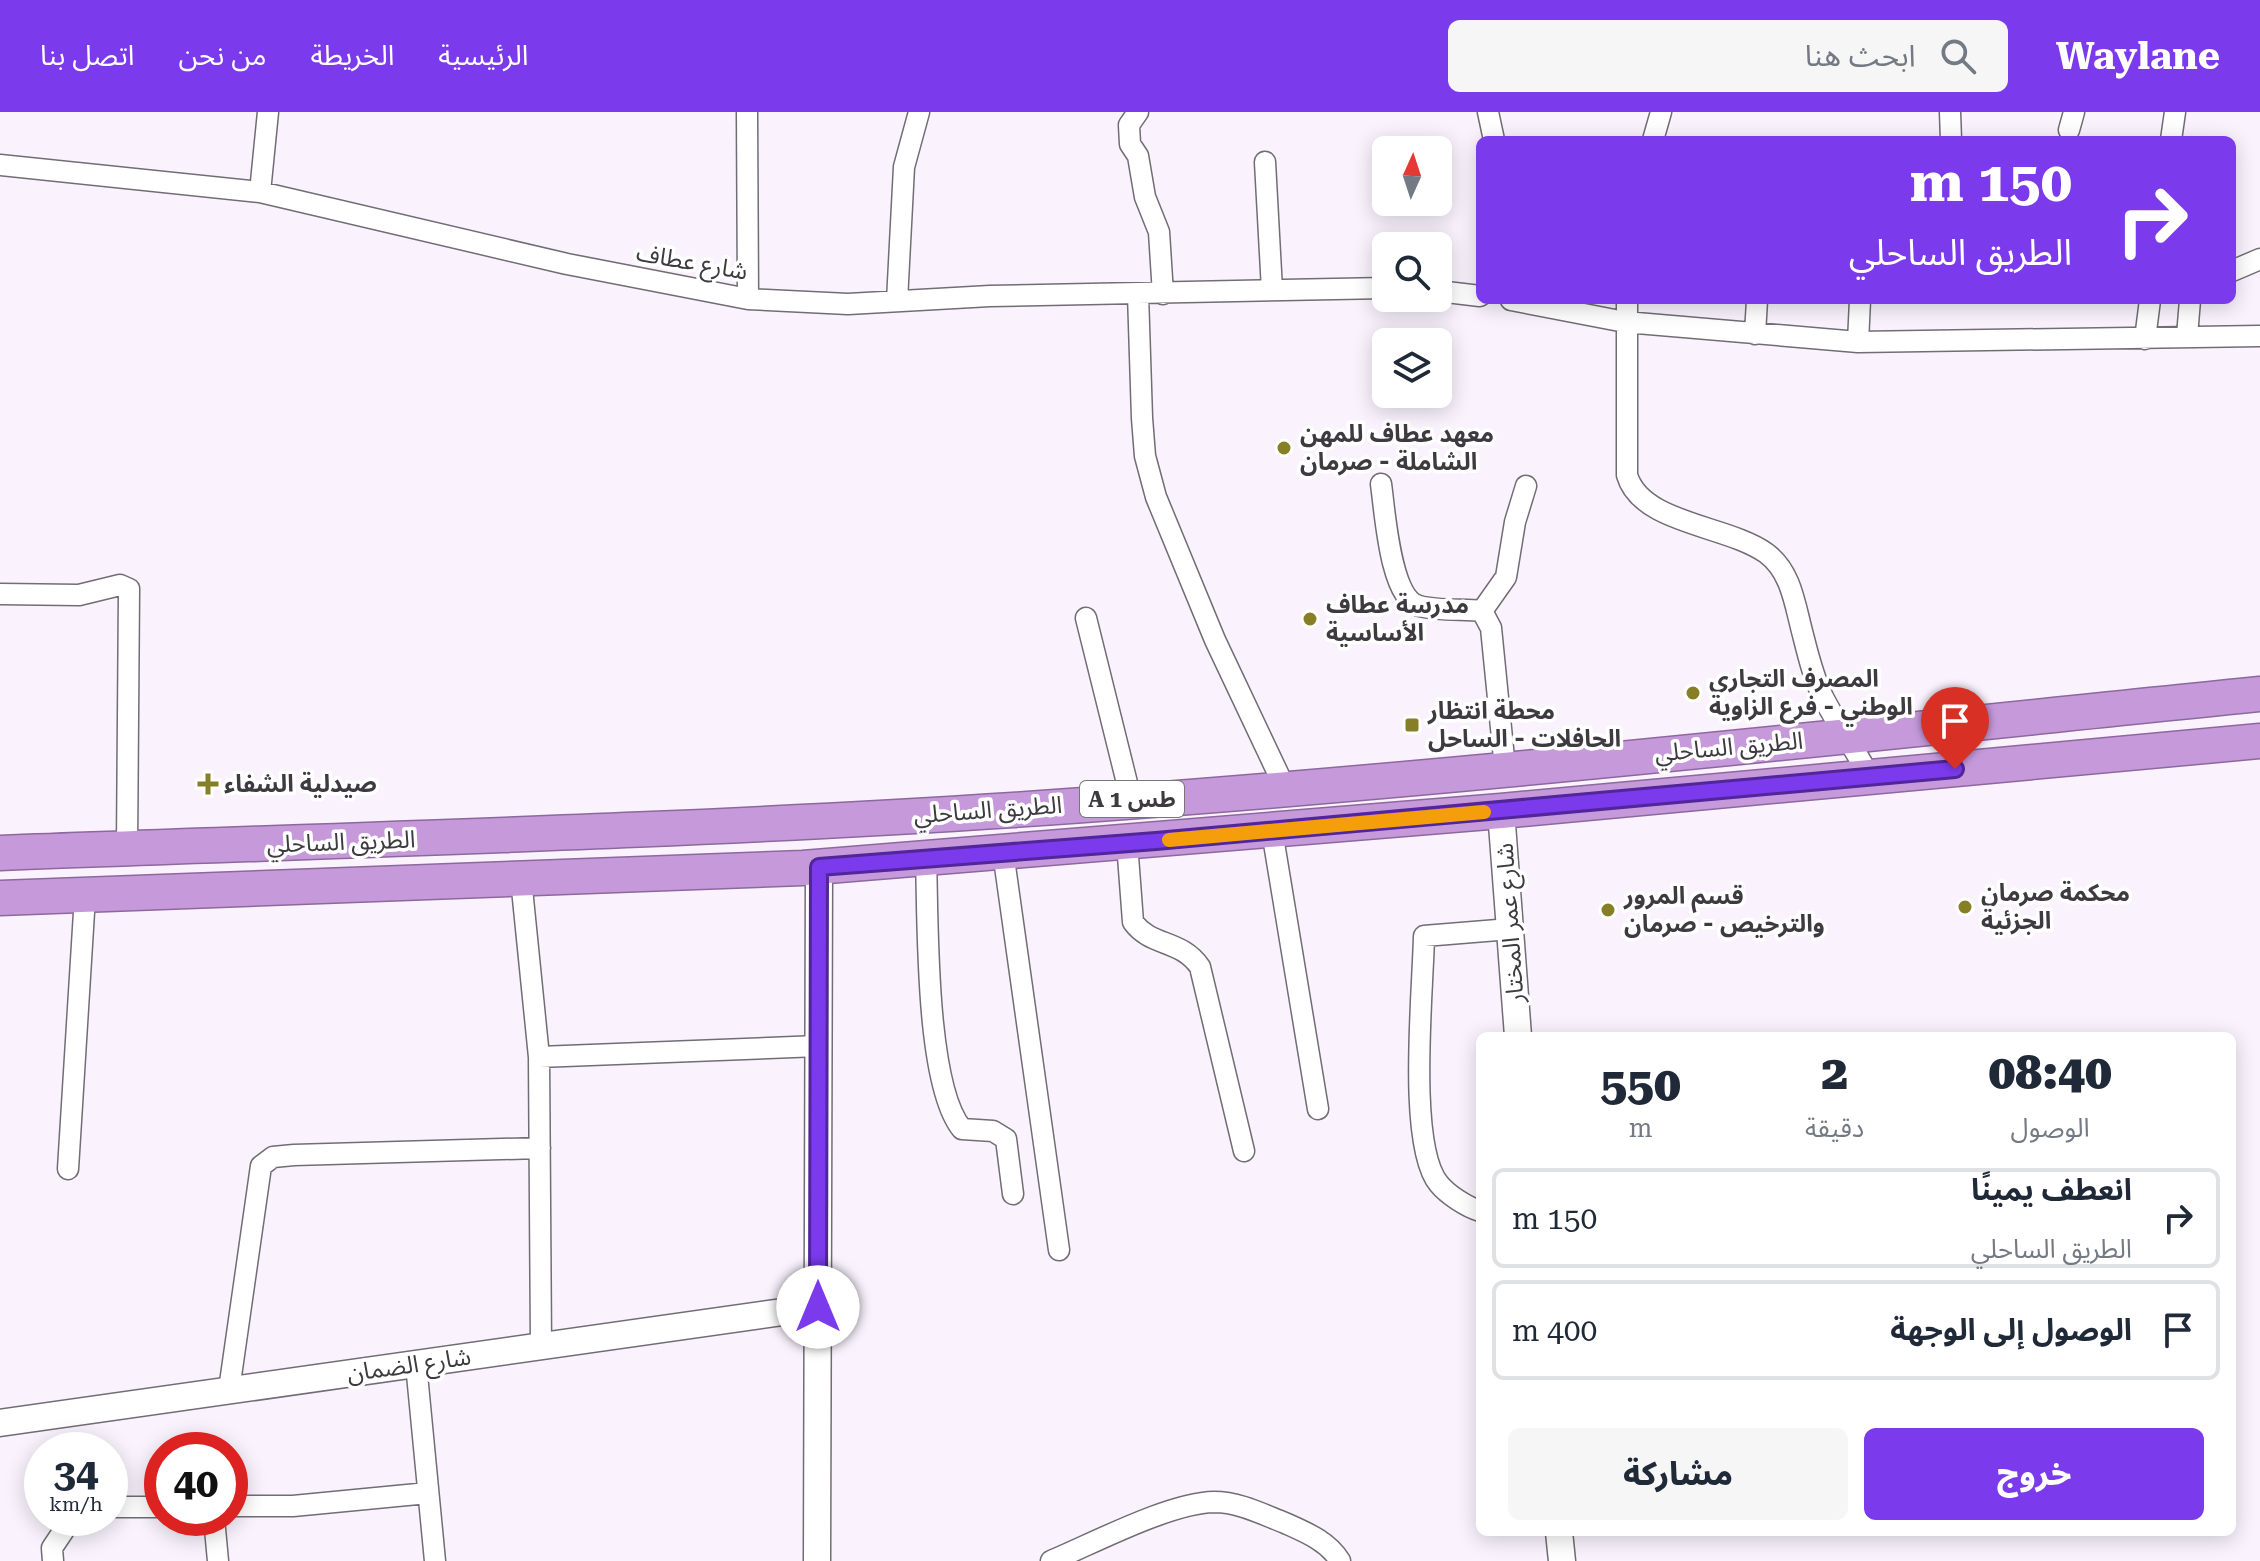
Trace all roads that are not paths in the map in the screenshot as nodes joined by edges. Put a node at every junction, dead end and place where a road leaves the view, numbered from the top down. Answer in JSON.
{"nodes":[{"id":1,"x":268,"y":112,"type":"edge"},
{"id":2,"x":747,"y":112,"type":"edge"},
{"id":3,"x":919,"y":112,"type":"edge"},
{"id":4,"x":1138,"y":112,"type":"edge"},
{"id":5,"x":1488,"y":112,"type":"edge"},
{"id":6,"x":1661,"y":112,"type":"edge"},
{"id":7,"x":1950,"y":112,"type":"edge"},
{"id":8,"x":2175,"y":112,"type":"edge"},
{"id":9,"x":1493,"y":136,"type":"edge"},
{"id":10,"x":1654,"y":136,"type":"edge"},
{"id":11,"x":1951,"y":136,"type":"edge"},
{"id":12,"x":2172,"y":136,"type":"edge"},
{"id":13,"x":1265,"y":162,"type":"dead end"},
{"id":14,"x":0,"y":165,"type":"edge"},
{"id":15,"x":260,"y":192,"type":"junction"},
{"id":16,"x":2260,"y":259,"type":"edge"},
{"id":17,"x":2236,"y":269,"type":"edge"},
{"id":18,"x":1372,"y":288,"type":"edge"},
{"id":19,"x":1272,"y":290,"type":"junction"},
{"id":20,"x":1452,"y":293,"type":"edge"},
{"id":21,"x":1138,"y":294,"type":"junction"},
{"id":22,"x":1163,"y":294,"type":"junction"},
{"id":23,"x":1476,"y":296,"type":"edge"},
{"id":24,"x":748,"y":299,"type":"junction"},
{"id":25,"x":897,"y":301,"type":"junction"},
{"id":26,"x":1537,"y":304,"type":"edge"},
{"id":27,"x":1627,"y":304,"type":"edge"},
{"id":28,"x":1757,"y":304,"type":"edge"},
{"id":29,"x":1860,"y":304,"type":"edge"},
{"id":30,"x":2149,"y":304,"type":"edge"},
{"id":31,"x":2190,"y":304,"type":"edge"},
{"id":32,"x":1625,"y":322,"type":"junction"},
{"id":33,"x":1755,"y":334,"type":"junction"},
{"id":34,"x":2187,"y":336,"type":"junction"},
{"id":35,"x":2260,"y":336,"type":"edge"},
{"id":36,"x":2145,"y":339,"type":"junction"},
{"id":37,"x":1858,"y":342,"type":"junction"},
{"id":38,"x":1381,"y":484,"type":"dead end"},
{"id":39,"x":1526,"y":486,"type":"dead end"},
{"id":40,"x":0,"y":594,"type":"edge"},
{"id":41,"x":1482,"y":611,"type":"junction"},
{"id":42,"x":1086,"y":618,"type":"dead end"},
{"id":43,"x":2260,"y":694,"type":"edge"},
{"id":44,"x":1849,"y":735,"type":"junction"},
{"id":45,"x":2260,"y":741,"type":"edge"},
{"id":46,"x":1505,"y":768,"type":"junction"},
{"id":47,"x":1870,"y":778,"type":"junction"},
{"id":48,"x":1284,"y":786,"type":"junction"},
{"id":49,"x":1131,"y":799,"type":"junction"},
{"id":50,"x":1501,"y":811,"type":"junction"},
{"id":51,"x":1272,"y":831,"type":"junction"},
{"id":52,"x":326,"y":843,"type":"junction"},
{"id":53,"x":1127,"y":843,"type":"junction"},
{"id":54,"x":127,"y":848,"type":"junction"},
{"id":55,"x":1003,"y":852,"type":"junction"},
{"id":56,"x":0,"y":853,"type":"edge"},
{"id":57,"x":926,"y":857,"type":"junction"},
{"id":58,"x":819,"y":867,"type":"junction"},
{"id":59,"x":521,"y":879,"type":"junction"},
{"id":60,"x":330,"y":888,"type":"junction"},
{"id":61,"x":85,"y":896,"type":"junction"},
{"id":62,"x":0,"y":898,"type":"edge"},
{"id":63,"x":1510,"y":929,"type":"junction"},
{"id":64,"x":1518,"y":1032,"type":"edge"},
{"id":65,"x":819,"y":1046,"type":"junction"},
{"id":66,"x":539,"y":1057,"type":"junction"},
{"id":67,"x":1318,"y":1109,"type":"dead end"},
{"id":68,"x":540,"y":1148,"type":"junction"},
{"id":69,"x":1244,"y":1151,"type":"dead end"},
{"id":70,"x":68,"y":1169,"type":"dead end"},
{"id":71,"x":1013,"y":1194,"type":"dead end"},
{"id":72,"x":1476,"y":1208,"type":"edge"},
{"id":73,"x":1059,"y":1250,"type":"dead end"},
{"id":74,"x":818,"y":1307,"type":"junction"},
{"id":75,"x":541,"y":1347,"type":"junction"},
{"id":76,"x":416,"y":1364,"type":"junction"},
{"id":77,"x":229,"y":1390,"type":"junction"},
{"id":78,"x":0,"y":1423,"type":"edge"},
{"id":79,"x":428,"y":1493,"type":"junction"},
{"id":80,"x":248,"y":1506,"type":"edge"},
{"id":81,"x":60,"y":1536,"type":"edge"},
{"id":82,"x":216,"y":1536,"type":"edge"},
{"id":83,"x":1559,"y":1536,"type":"edge"},
{"id":84,"x":53,"y":1561,"type":"edge"},
{"id":85,"x":218,"y":1561,"type":"edge"},
{"id":86,"x":435,"y":1561,"type":"edge"},
{"id":87,"x":817,"y":1561,"type":"edge"},
{"id":88,"x":1051,"y":1561,"type":"edge"},
{"id":89,"x":1340,"y":1561,"type":"edge"},
{"id":90,"x":1562,"y":1561,"type":"edge"}],
"edges":[{"from":1,"to":15,"type":"street"},
{"from":2,"to":24,"type":"street"},
{"from":3,"to":25,"type":"street"},
{"from":4,"to":22,"type":"street"},
{"from":5,"to":9,"type":"street"},
{"from":6,"to":10,"type":"street"},
{"from":7,"to":11,"type":"street"},
{"from":8,"to":12,"type":"street"},
{"from":13,"to":19,"type":"street"},
{"from":14,"to":15,"type":"street","name":"شارع عطاف"},
{"from":15,"to":24,"type":"street","name":"شارع عطاف"},
{"from":16,"to":17,"type":"street"},
{"from":18,"to":19,"type":"street","name":"شارع عطاف"},
{"from":19,"to":22,"type":"street","name":"شارع عطاف"},
{"from":20,"to":23,"type":"street"},
{"from":21,"to":22,"type":"street","name":"شارع عطاف"},
{"from":21,"to":25,"type":"street","name":"شارع عطاف"},
{"from":21,"to":48,"type":"street"},
{"from":24,"to":25,"type":"street","name":"شارع عطاف"},
{"from":26,"to":32,"type":"street"},
{"from":27,"to":32,"type":"street"},
{"from":28,"to":33,"type":"street"},
{"from":29,"to":37,"type":"street"},
{"from":30,"to":36,"type":"street"},
{"from":31,"to":34,"type":"street"},
{"from":32,"to":33,"type":"street"},
{"from":32,"to":44,"type":"street"},
{"from":33,"to":37,"type":"street"},
{"from":34,"to":35,"type":"street"},
{"from":34,"to":36,"type":"street"},
{"from":36,"to":37,"type":"street"},
{"from":38,"to":41,"type":"street"},
{"from":39,"to":41,"type":"street"},
{"from":40,"to":54,"type":"street"},
{"from":41,"to":46,"type":"street"},
{"from":42,"to":49,"type":"street"},
{"from":43,"to":44,"type":"highway","name":"الطريق الساحلي","number":"A 1 طس"},
{"from":44,"to":46,"type":"highway","name":"الطريق الساحلي","number":"A 1 طس"},
{"from":44,"to":47,"type":"street"},
{"from":45,"to":47,"type":"highway","name":"الطريق الساحلي","number":"A 1 طس"},
{"from":46,"to":48,"type":"highway","name":"الطريق الساحلي","number":"A 1 طس"},
{"from":47,"to":50,"type":"highway","name":"الطريق الساحلي","number":"A 1 طس"},
{"from":48,"to":49,"type":"highway","name":"الطريق الساحلي","number":"A 1 طس"},
{"from":49,"to":52,"type":"highway","name":"الطريق الساحلي","number":"A 1 طس"},
{"from":50,"to":51,"type":"highway","name":"الطريق الساحلي","number":"A 1 طس"},
{"from":50,"to":63,"type":"street","name":"شارع عمر المختار"},
{"from":51,"to":53,"type":"highway","name":"الطريق الساحلي","number":"A 1 طس"},
{"from":51,"to":67,"type":"street"},
{"from":52,"to":54,"type":"highway","name":"الطريق الساحلي","number":"A 1 طس"},
{"from":52,"to":60,"type":"highway"},
{"from":53,"to":55,"type":"highway","name":"الطريق الساحلي","number":"A 1 طس"},
{"from":53,"to":69,"type":"street"},
{"from":54,"to":56,"type":"highway","name":"الطريق الساحلي","number":"A 1 طس"},
{"from":55,"to":57,"type":"highway","name":"الطريق الساحلي","number":"A 1 طس"},
{"from":55,"to":73,"type":"street"},
{"from":57,"to":58,"type":"highway","name":"الطريق الساحلي","number":"A 1 طس"},
{"from":57,"to":71,"type":"street"},
{"from":58,"to":59,"type":"highway","name":"الطريق الساحلي","number":"A 1 طس"},
{"from":58,"to":65,"type":"street"},
{"from":59,"to":60,"type":"highway","name":"الطريق الساحلي","number":"A 1 طس"},
{"from":59,"to":66,"type":"street"},
{"from":60,"to":61,"type":"highway","name":"الطريق الساحلي","number":"A 1 طس"},
{"from":61,"to":62,"type":"highway","name":"الطريق الساحلي","number":"A 1 طس"},
{"from":61,"to":70,"type":"street"},
{"from":63,"to":64,"type":"street","name":"شارع عمر المختار"},
{"from":63,"to":72,"type":"street"},
{"from":65,"to":66,"type":"street"},
{"from":65,"to":74,"type":"street"},
{"from":66,"to":68,"type":"street"},
{"from":68,"to":75,"type":"street"},
{"from":68,"to":77,"type":"street"},
{"from":74,"to":75,"type":"street","name":"شارع الضمان"},
{"from":74,"to":87,"type":"street"},
{"from":75,"to":76,"type":"street","name":"شارع الضمان"},
{"from":76,"to":77,"type":"street","name":"شارع الضمان"},
{"from":76,"to":79,"type":"street"},
{"from":77,"to":78,"type":"street","name":"شارع الضمان"},
{"from":79,"to":80,"type":"street"},
{"from":79,"to":86,"type":"street"},
{"from":81,"to":84,"type":"street"},
{"from":82,"to":85,"type":"street"},
{"from":83,"to":90,"type":"street"},
{"from":88,"to":89,"type":"street"}]}
